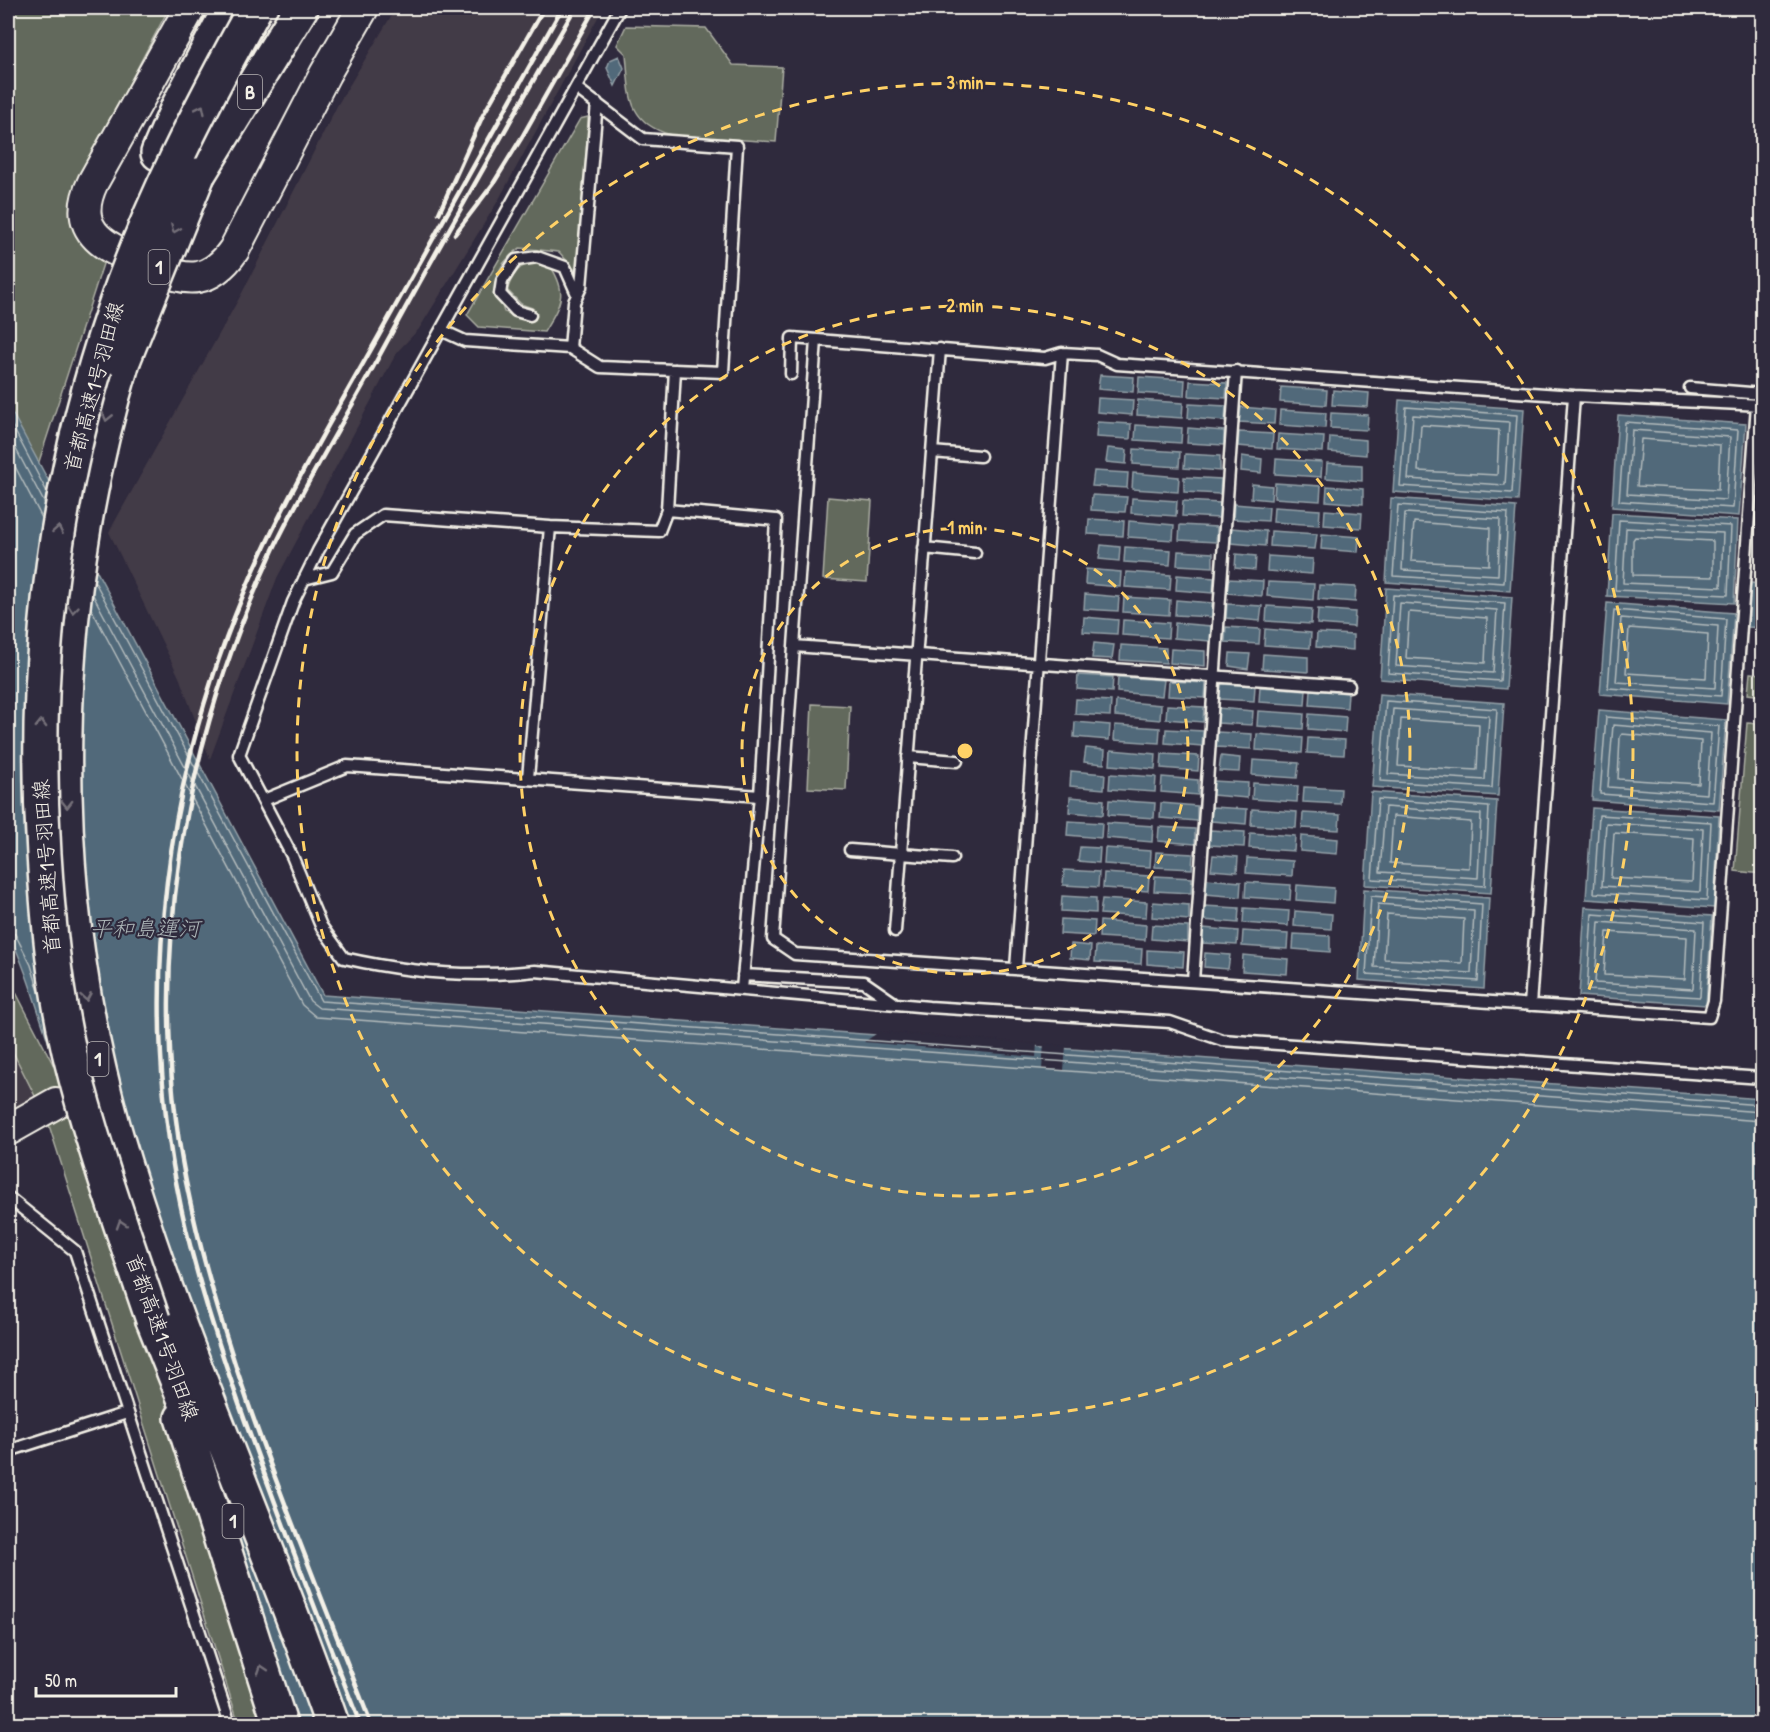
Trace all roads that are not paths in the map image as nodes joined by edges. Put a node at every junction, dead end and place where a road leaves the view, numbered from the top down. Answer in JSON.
{"nodes":[{"id":1,"x":190,"y":8,"type":"edge"},
{"id":2,"x":230,"y":8,"type":"edge"},
{"id":3,"x":255,"y":8,"type":"edge"},
{"id":4,"x":281,"y":8,"type":"edge"},
{"id":5,"x":301,"y":8,"type":"edge"},
{"id":6,"x":363,"y":8,"type":"edge"},
{"id":7,"x":621,"y":8,"type":"edge"},
{"id":8,"x":576,"y":88,"type":"junction"},
{"id":9,"x":597,"y":104,"type":"junction"},
{"id":10,"x":198,"y":175,"type":"junction"},
{"id":11,"x":577,"y":294,"type":"junction"},
{"id":12,"x":113,"y":310,"type":"junction"},
{"id":13,"x":530,"y":315,"type":"dead end"},
{"id":14,"x":441,"y":330,"type":"junction"},
{"id":15,"x":816,"y":340,"type":"junction"},
{"id":16,"x":570,"y":348,"type":"junction"},
{"id":17,"x":940,"y":349,"type":"junction"},
{"id":18,"x":1062,"y":353,"type":"junction"},
{"id":19,"x":675,"y":370,"type":"junction"},
{"id":20,"x":1236,"y":371,"type":"junction"},
{"id":21,"x":791,"y":374,"type":"dead end"},
{"id":22,"x":1690,"y":388,"type":"dead end"},
{"id":23,"x":1762,"y":394,"type":"edge"},
{"id":24,"x":1574,"y":396,"type":"junction"},
{"id":25,"x":1760,"y":405,"type":"edge"},
{"id":26,"x":932,"y":452,"type":"junction"},
{"id":27,"x":980,"y":456,"type":"dead end"},
{"id":28,"x":667,"y":510,"type":"junction"},
{"id":29,"x":550,"y":527,"type":"junction"},
{"id":30,"x":924,"y":548,"type":"junction"},
{"id":31,"x":975,"y":553,"type":"dead end"},
{"id":32,"x":304,"y":579,"type":"junction"},
{"id":33,"x":794,"y":646,"type":"junction"},
{"id":34,"x":916,"y":655,"type":"junction"},
{"id":35,"x":1038,"y":664,"type":"junction"},
{"id":36,"x":1214,"y":676,"type":"junction"},
{"id":37,"x":1349,"y":686,"type":"dead end"},
{"id":38,"x":908,"y":757,"type":"junction"},
{"id":39,"x":957,"y":761,"type":"dead end"},
{"id":40,"x":528,"y":778,"type":"junction"},
{"id":41,"x":760,"y":796,"type":"junction"},
{"id":42,"x":264,"y":800,"type":"junction"},
{"id":43,"x":850,"y":850,"type":"dead end"},
{"id":44,"x":901,"y":854,"type":"junction"},
{"id":45,"x":952,"y":858,"type":"dead end"},
{"id":46,"x":895,"y":931,"type":"dead end"},
{"id":47,"x":1016,"y":968,"type":"junction"},
{"id":48,"x":743,"y":975,"type":"junction"},
{"id":49,"x":1193,"y":981,"type":"junction"},
{"id":50,"x":742,"y":989,"type":"junction"},
{"id":51,"x":896,"y":1004,"type":"junction"},
{"id":52,"x":1530,"y":1005,"type":"junction"},
{"id":53,"x":1762,"y":1078,"type":"edge"},
{"id":54,"x":56,"y":1103,"type":"dead end"},
{"id":55,"x":8,"y":1130,"type":"edge"},
{"id":56,"x":8,"y":1197,"type":"edge"},
{"id":57,"x":153,"y":1320,"type":"junction"},
{"id":58,"x":127,"y":1413,"type":"junction"},
{"id":59,"x":8,"y":1451,"type":"edge"},
{"id":60,"x":230,"y":1725,"type":"edge"},
{"id":61,"x":280,"y":1725,"type":"edge"},
{"id":62,"x":308,"y":1725,"type":"edge"},
{"id":63,"x":332,"y":1725,"type":"edge"}],
"edges":[{"from":1,"to":6,"type":"street"},
{"from":2,"to":12,"type":"highway","bridge":true},
{"from":12,"to":3,"type":"highway","name":"首都高速1号羽田線","number":"1","one_way":true,"bridge":true},
{"from":4,"to":10,"type":"highway","name":"首都高速1号羽田線","number":"1"},
{"from":5,"to":10,"type":"highway","number":"B"},
{"from":7,"to":8,"type":"lane"},
{"from":8,"to":9,"type":"lane"},
{"from":8,"to":14,"type":"lane"},
{"from":9,"to":11,"type":"lane"},
{"from":9,"to":19,"type":"lane"},
{"from":10,"to":63,"type":"highway","name":"首都高速1号羽田線","number":"1","one_way":true,"bridge":true},
{"from":11,"to":13,"type":"lane"},
{"from":11,"to":16,"type":"lane"},
{"from":57,"to":12,"type":"highway","name":"首都高速1号羽田線","number":"1","one_way":true,"bridge":true},
{"from":14,"to":16,"type":"lane"},
{"from":14,"to":32,"type":"lane"},
{"from":15,"to":17,"type":"lane"},
{"from":15,"to":21,"type":"lane"},
{"from":15,"to":33,"type":"lane"},
{"from":16,"to":19,"type":"lane"},
{"from":17,"to":18,"type":"lane"},
{"from":17,"to":26,"type":"lane"},
{"from":18,"to":20,"type":"lane"},
{"from":18,"to":35,"type":"lane"},
{"from":19,"to":28,"type":"lane"},
{"from":20,"to":24,"type":"lane"},
{"from":20,"to":36,"type":"lane"},
{"from":22,"to":23,"type":"lane"},
{"from":24,"to":25,"type":"lane"},
{"from":24,"to":52,"type":"lane"},
{"from":25,"to":52,"type":"lane"},
{"from":26,"to":27,"type":"lane"},
{"from":26,"to":30,"type":"lane"},
{"from":28,"to":29,"type":"lane"},
{"from":28,"to":41,"type":"lane"},
{"from":29,"to":32,"type":"lane"},
{"from":29,"to":40,"type":"lane"},
{"from":30,"to":31,"type":"lane"},
{"from":30,"to":34,"type":"lane"},
{"from":32,"to":42,"type":"lane"},
{"from":33,"to":34,"type":"lane"},
{"from":33,"to":47,"type":"lane"},
{"from":34,"to":35,"type":"lane"},
{"from":34,"to":38,"type":"lane"},
{"from":35,"to":36,"type":"lane"},
{"from":35,"to":47,"type":"lane"},
{"from":36,"to":37,"type":"lane"},
{"from":36,"to":49,"type":"lane"},
{"from":38,"to":39,"type":"lane"},
{"from":38,"to":44,"type":"lane"},
{"from":40,"to":41,"type":"lane"},
{"from":40,"to":42,"type":"lane"},
{"from":41,"to":48,"type":"lane"},
{"from":42,"to":50,"type":"lane"},
{"from":43,"to":44,"type":"lane"},
{"from":44,"to":45,"type":"lane"},
{"from":44,"to":46,"type":"lane"},
{"from":47,"to":49,"type":"lane"},
{"from":48,"to":50,"type":"lane"},
{"from":48,"to":51,"type":"lane"},
{"from":49,"to":52,"type":"lane"},
{"from":50,"to":51,"type":"lane"},
{"from":51,"to":53,"type":"lane"},
{"from":54,"to":55,"type":"street"},
{"from":56,"to":58,"type":"lane"},
{"from":61,"to":57,"type":"highway","one_way":true},
{"from":57,"to":62,"type":"highway","name":"首都高速1号羽田線","number":"1"},
{"from":58,"to":59,"type":"lane"},
{"from":58,"to":60,"type":"lane"}]}
